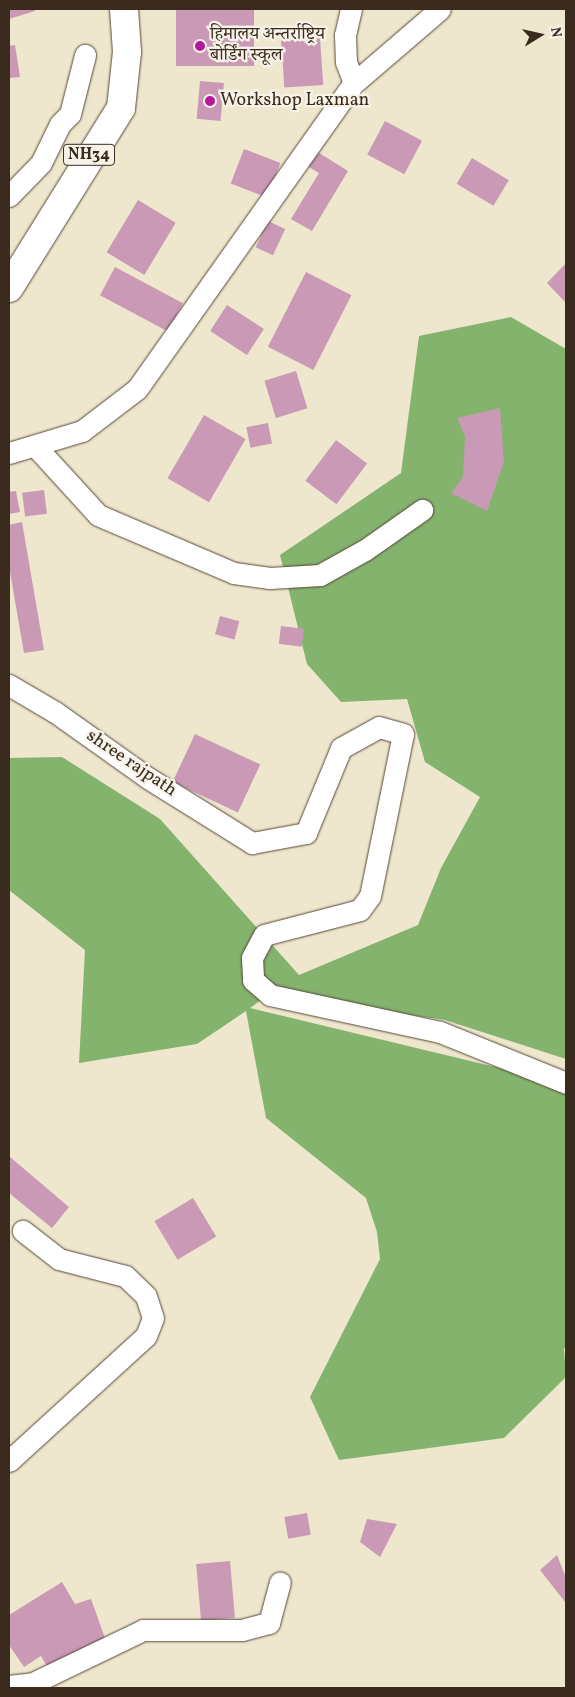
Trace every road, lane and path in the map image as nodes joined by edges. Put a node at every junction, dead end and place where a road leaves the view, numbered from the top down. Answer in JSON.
{"nodes":[{"id":1,"x":124,"y":9,"type":"edge"},
{"id":2,"x":351,"y":9,"type":"edge"},
{"id":3,"x":440,"y":9,"type":"edge"},
{"id":4,"x":85,"y":55,"type":"dead end"},
{"id":5,"x":354,"y":83,"type":"junction"},
{"id":6,"x":9,"y":196,"type":"edge"},
{"id":7,"x":9,"y":288,"type":"edge"},
{"id":8,"x":36,"y":447,"type":"junction"},
{"id":9,"x":9,"y":454,"type":"edge"},
{"id":10,"x":422,"y":510,"type":"dead end"},
{"id":11,"x":9,"y":685,"type":"edge"},
{"id":12,"x":566,"y":1083,"type":"edge"},
{"id":13,"x":23,"y":1231,"type":"dead end"},
{"id":14,"x":9,"y":1461,"type":"edge"},
{"id":15,"x":280,"y":1582,"type":"dead end"},
{"id":16,"x":9,"y":1686,"type":"edge"},
{"id":17,"x":35,"y":1686,"type":"edge"}],
"edges":[{"from":1,"to":7,"type":"highway","number":"NH34"},
{"from":2,"to":5,"type":"street"},
{"from":3,"to":5,"type":"street"},
{"from":4,"to":6,"type":"street"},
{"from":5,"to":8,"type":"street"},
{"from":8,"to":9,"type":"street"},
{"from":8,"to":10,"type":"street"},
{"from":11,"to":12,"type":"street","name":"shree rajpath"},
{"from":13,"to":14,"type":"street"},
{"from":15,"to":17,"type":"street"},
{"from":16,"to":17,"type":"street"}]}
